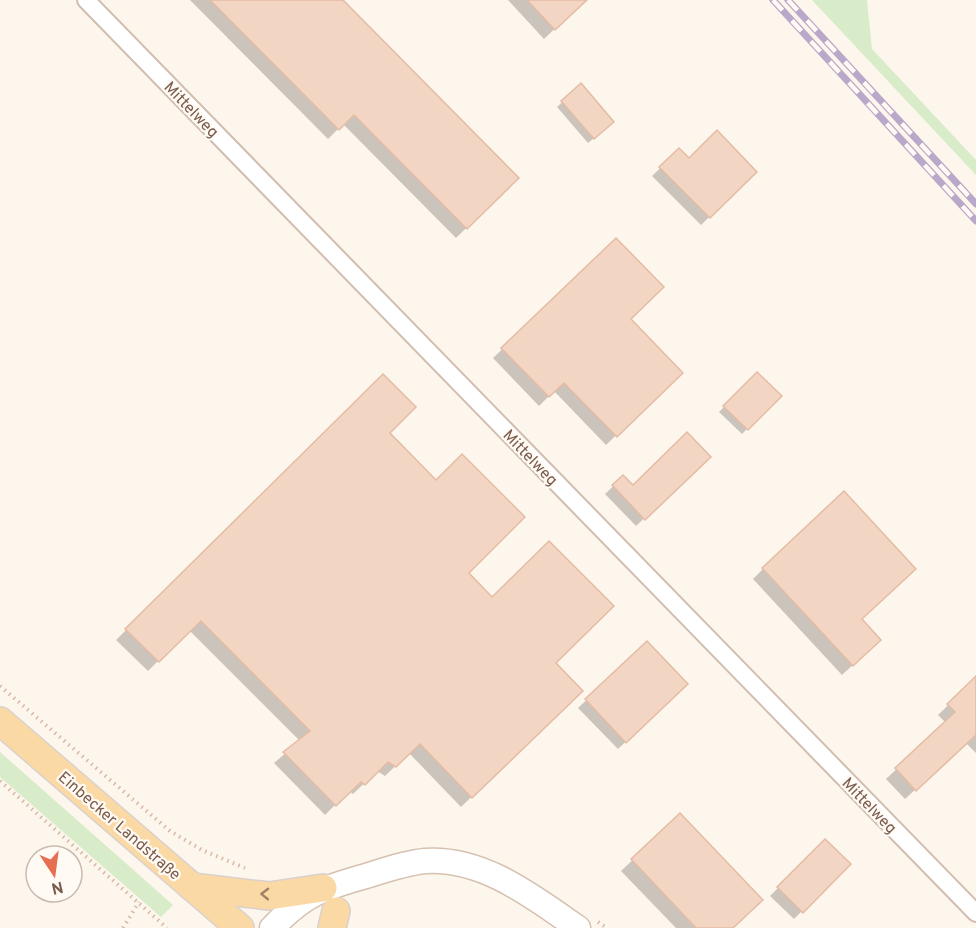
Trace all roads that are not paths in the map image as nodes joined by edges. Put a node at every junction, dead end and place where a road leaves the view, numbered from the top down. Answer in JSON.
{"nodes":[{"id":1,"x":86,"y":0,"type":"edge"},
{"id":2,"x":0,"y":721,"type":"edge"},
{"id":3,"x":192,"y":887,"type":"junction"},
{"id":4,"x":976,"y":913,"type":"edge"},
{"id":5,"x":328,"y":914,"type":"edge"},
{"id":6,"x":209,"y":928,"type":"edge"},
{"id":7,"x":240,"y":928,"type":"edge"},
{"id":8,"x":272,"y":928,"type":"edge"},
{"id":9,"x":578,"y":928,"type":"edge"}],
"edges":[{"from":1,"to":4,"type":"street","name":"Mittelweg"},
{"from":2,"to":3,"type":"main road","name":"Einbecker Landstraße"},
{"from":5,"to":3,"type":"main road","one_way":true},
{"from":3,"to":6,"type":"main road"},
{"from":3,"to":7,"type":"main road","name":"Einbecker Landstraße"},
{"from":5,"to":8,"type":"main road"},
{"from":5,"to":9,"type":"main road"}]}
